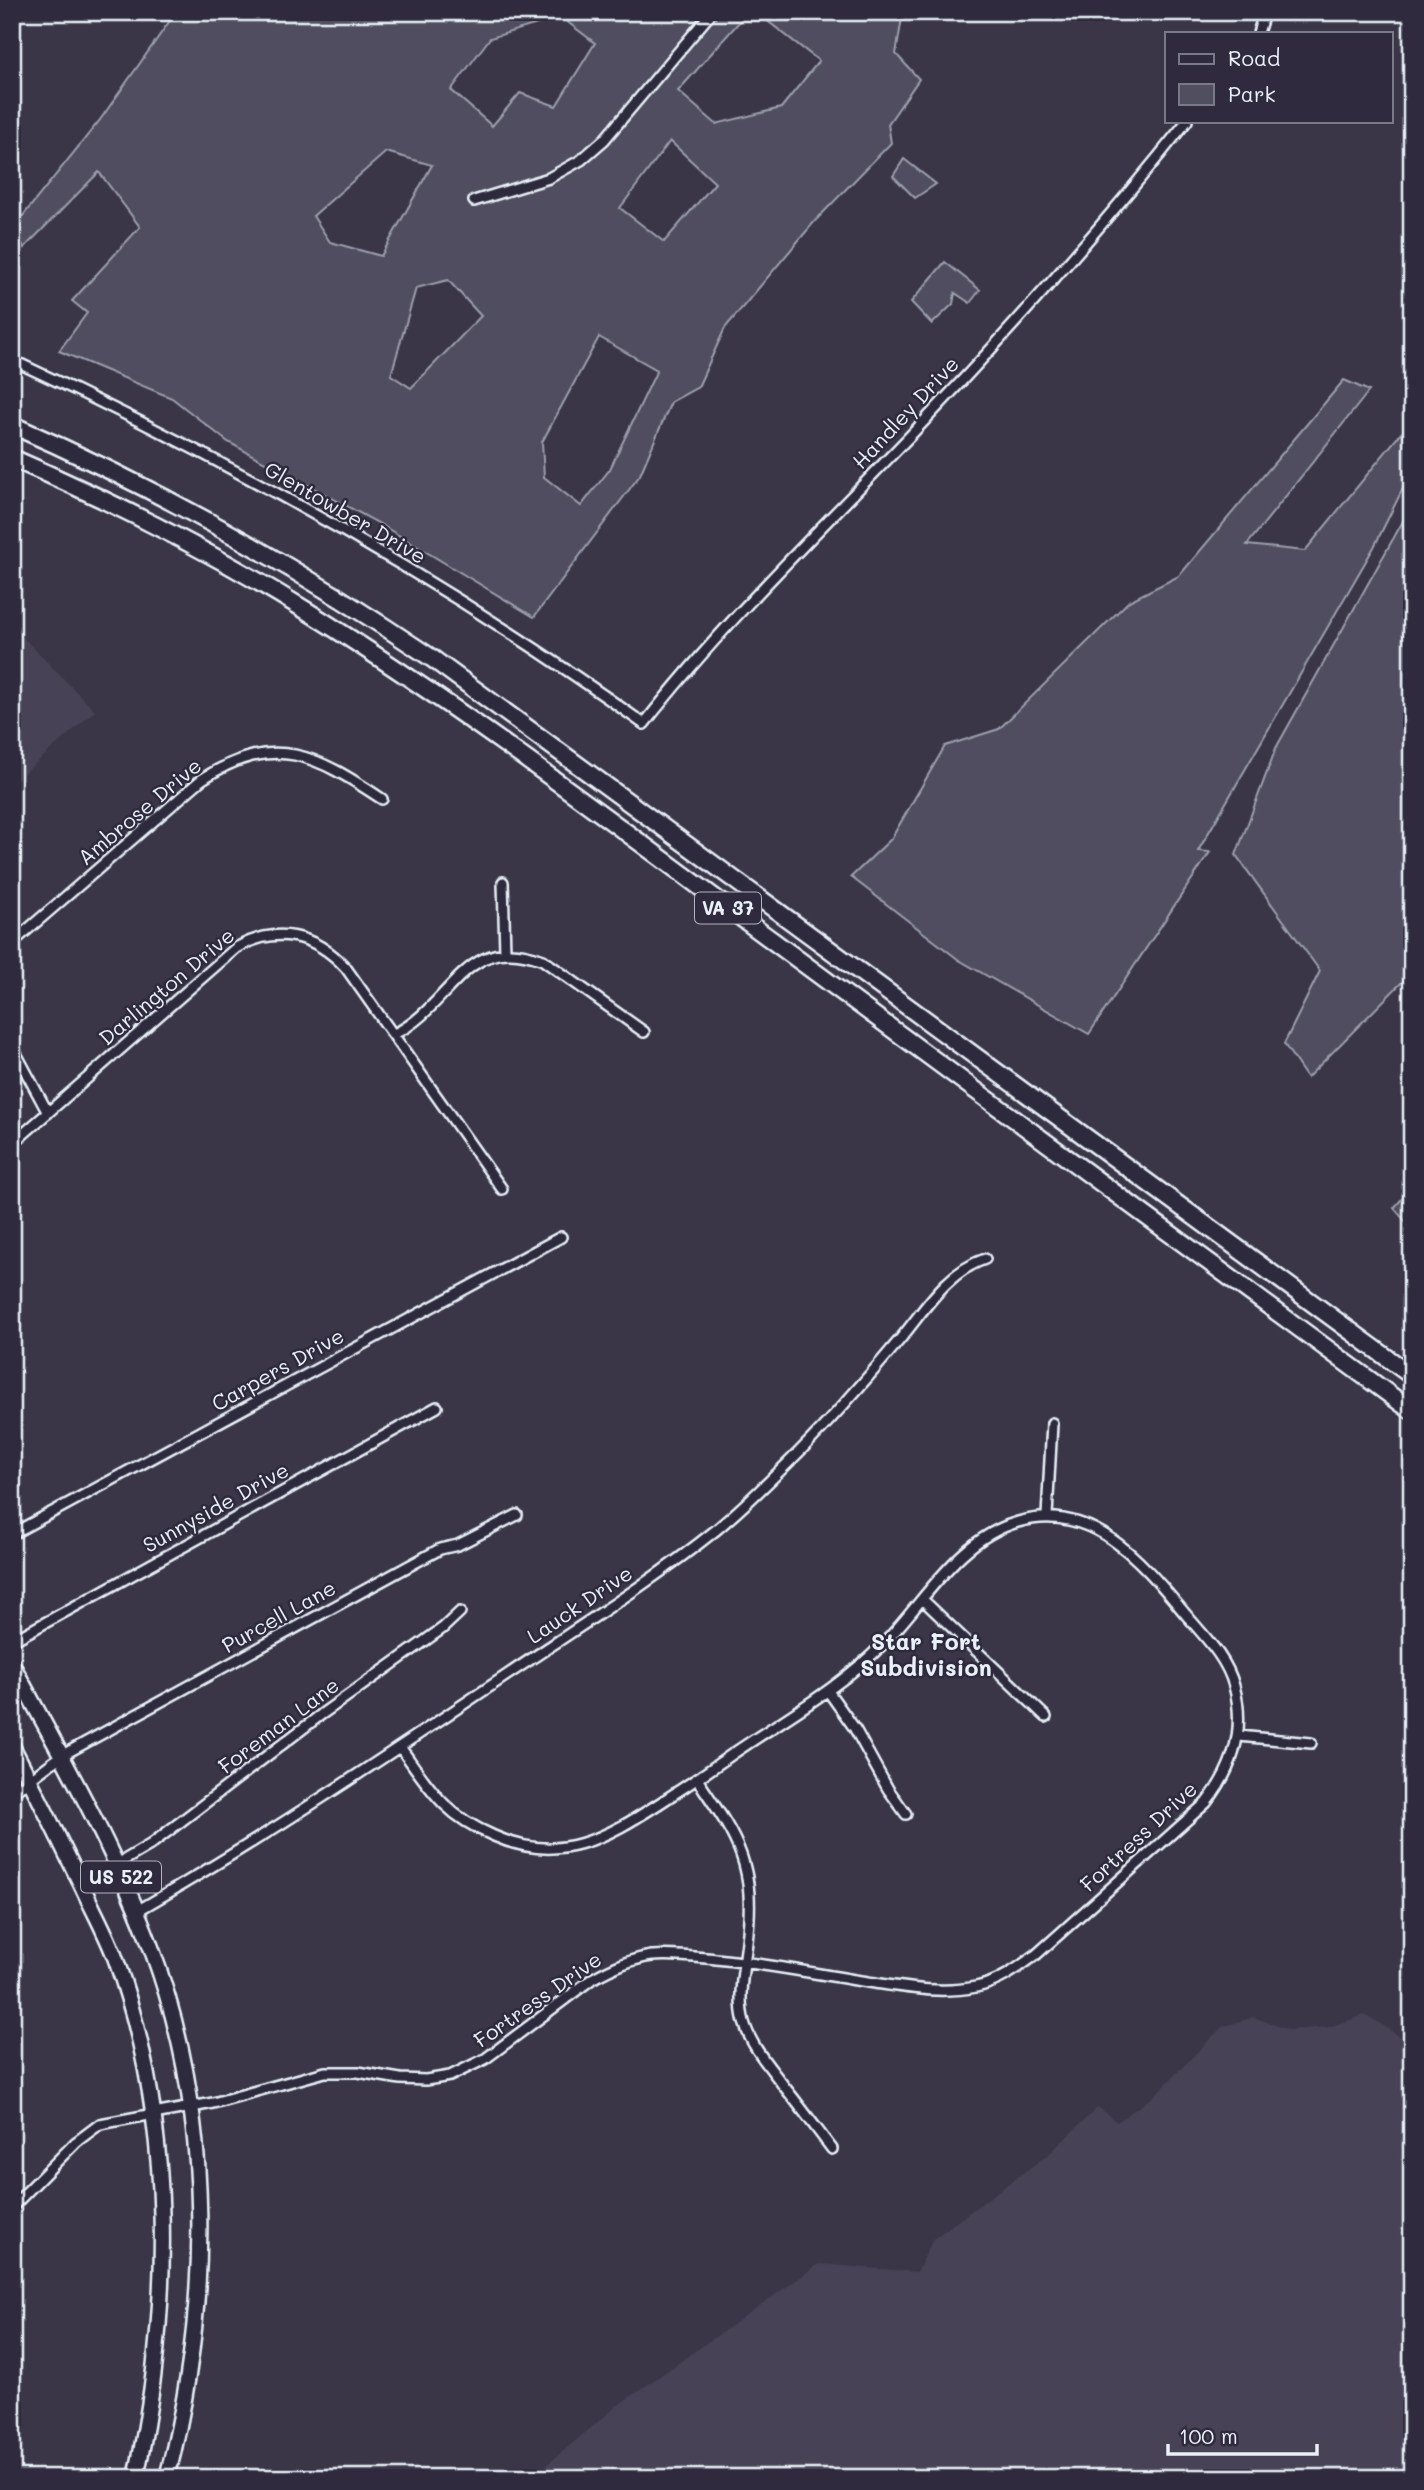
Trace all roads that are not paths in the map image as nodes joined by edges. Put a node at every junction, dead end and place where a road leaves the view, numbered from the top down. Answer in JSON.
{"nodes":[{"id":1,"x":712,"y":12,"type":"edge"},
{"id":2,"x":1272,"y":12,"type":"edge"},
{"id":3,"x":1262,"y":15,"type":"edge"},
{"id":4,"x":1185,"y":122,"type":"edge"},
{"id":5,"x":474,"y":201,"type":"dead end"},
{"id":6,"x":12,"y":360,"type":"edge"},
{"id":7,"x":12,"y":425,"type":"edge"},
{"id":8,"x":17,"y":460,"type":"edge"},
{"id":9,"x":644,"y":724,"type":"joint"},
{"id":10,"x":382,"y":799,"type":"dead end"},
{"id":11,"x":503,"y":882,"type":"dead end"},
{"id":12,"x":12,"y":943,"type":"edge"},
{"id":13,"x":505,"y":952,"type":"junction"},
{"id":14,"x":643,"y":1032,"type":"dead end"},
{"id":15,"x":394,"y":1034,"type":"junction"},
{"id":16,"x":12,"y":1046,"type":"edge"},
{"id":17,"x":48,"y":1113,"type":"junction"},
{"id":18,"x":12,"y":1144,"type":"edge"},
{"id":19,"x":502,"y":1189,"type":"dead end"},
{"id":20,"x":561,"y":1237,"type":"dead end"},
{"id":21,"x":985,"y":1259,"type":"dead end"},
{"id":22,"x":1412,"y":1376,"type":"edge"},
{"id":23,"x":437,"y":1407,"type":"dead end"},
{"id":24,"x":1412,"y":1411,"type":"edge"},
{"id":25,"x":1052,"y":1423,"type":"dead end"},
{"id":26,"x":517,"y":1515,"type":"dead end"},
{"id":27,"x":1047,"y":1516,"type":"junction"},
{"id":28,"x":12,"y":1534,"type":"edge"},
{"id":29,"x":922,"y":1600,"type":"junction"},
{"id":30,"x":460,"y":1612,"type":"dead end"},
{"id":31,"x":12,"y":1641,"type":"edge"},
{"id":32,"x":12,"y":1664,"type":"edge"},
{"id":33,"x":828,"y":1691,"type":"junction"},
{"id":34,"x":1046,"y":1717,"type":"dead end"},
{"id":35,"x":1239,"y":1736,"type":"junction"},
{"id":36,"x":1311,"y":1743,"type":"dead end"},
{"id":37,"x":12,"y":1746,"type":"edge"},
{"id":38,"x":400,"y":1747,"type":"junction"},
{"id":39,"x":61,"y":1756,"type":"junction"},
{"id":40,"x":697,"y":1779,"type":"junction"},
{"id":41,"x":30,"y":1781,"type":"junction"},
{"id":42,"x":12,"y":1793,"type":"edge"},
{"id":43,"x":906,"y":1814,"type":"dead end"},
{"id":44,"x":116,"y":1865,"type":"junction"},
{"id":45,"x":137,"y":1911,"type":"junction"},
{"id":46,"x":745,"y":1962,"type":"junction"},
{"id":47,"x":191,"y":2106,"type":"junction"},
{"id":48,"x":153,"y":2114,"type":"junction"},
{"id":49,"x":832,"y":2149,"type":"dead end"},
{"id":50,"x":12,"y":2207,"type":"edge"},
{"id":51,"x":136,"y":2478,"type":"edge"},
{"id":52,"x":167,"y":2478,"type":"edge"}],
"edges":[{"from":1,"to":5,"type":"street"},
{"from":2,"to":3,"type":"street"},
{"from":4,"to":9,"type":"street","name":"Handley Drive"},
{"from":6,"to":9,"type":"street","name":"Glentowber Drive"},
{"from":7,"to":22,"type":"highway","number":"VA 37"},
{"from":8,"to":24,"type":"highway","number":"VA 37"},
{"from":10,"to":12,"type":"street","name":"Ambrose Drive"},
{"from":11,"to":13,"type":"street"},
{"from":13,"to":14,"type":"street"},
{"from":13,"to":15,"type":"street"},
{"from":15,"to":17,"type":"street","name":"Darlington Drive"},
{"from":15,"to":19,"type":"street","name":"Darlington Drive"},
{"from":16,"to":17,"type":"street"},
{"from":17,"to":18,"type":"street","name":"Darlington Drive"},
{"from":20,"to":28,"type":"street","name":"Carpers Drive"},
{"from":21,"to":38,"type":"street","name":"Lauck Drive"},
{"from":23,"to":31,"type":"street","name":"Sunnyside Drive"},
{"from":25,"to":27,"type":"street"},
{"from":26,"to":39,"type":"street","name":"Purcell Lane"},
{"from":27,"to":29,"type":"street","name":"Fortress Drive"},
{"from":27,"to":35,"type":"street","name":"Fortress Drive"},
{"from":29,"to":33,"type":"street","name":"Fortress Drive"},
{"from":29,"to":34,"type":"street"},
{"from":30,"to":44,"type":"street","name":"Foreman Lane"},
{"from":32,"to":39,"type":"main road","number":"US 522"},
{"from":33,"to":40,"type":"street","name":"Fortress Drive"},
{"from":33,"to":43,"type":"street"},
{"from":35,"to":36,"type":"street"},
{"from":35,"to":46,"type":"street","name":"Fortress Drive"},
{"from":37,"to":41,"type":"main road","number":"US 522"},
{"from":38,"to":40,"type":"street","name":"Fortress Drive"},
{"from":38,"to":45,"type":"street","name":"Lauck Drive"},
{"from":39,"to":41,"type":"street","name":"Purcell Lane"},
{"from":39,"to":44,"type":"main road","number":"US 522"},
{"from":40,"to":46,"type":"street"},
{"from":41,"to":42,"type":"street","name":"Purcell Lane"},
{"from":41,"to":48,"type":"main road","number":"US 522"},
{"from":44,"to":45,"type":"main road","number":"US 522"},
{"from":45,"to":47,"type":"main road","number":"US 522"},
{"from":46,"to":47,"type":"street","name":"Fortress Drive"},
{"from":46,"to":49,"type":"street"},
{"from":47,"to":48,"type":"street","name":"Fortress Drive"},
{"from":47,"to":52,"type":"main road","number":"US 522"},
{"from":48,"to":50,"type":"street","name":"Fortress Drive"},
{"from":48,"to":51,"type":"main road","number":"US 522"}]}
